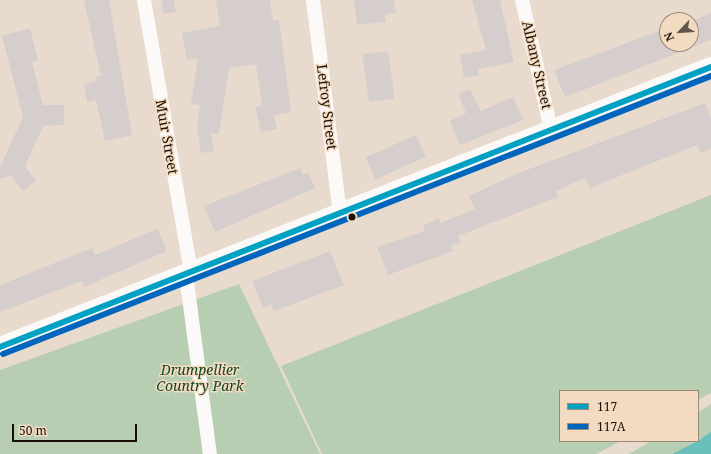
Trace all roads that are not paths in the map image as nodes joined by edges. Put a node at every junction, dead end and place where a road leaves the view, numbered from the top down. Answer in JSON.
{"nodes":[{"id":1,"x":144,"y":0,"type":"edge"},
{"id":2,"x":313,"y":0,"type":"edge"},
{"id":3,"x":522,"y":0,"type":"edge"},
{"id":4,"x":711,"y":67,"type":"edge"},
{"id":5,"x":551,"y":130,"type":"junction"},
{"id":6,"x":340,"y":215,"type":"junction"},
{"id":7,"x":189,"y":274,"type":"junction"},
{"id":8,"x":0,"y":347,"type":"edge"},
{"id":9,"x":210,"y":454,"type":"edge"}],
"edges":[{"from":1,"to":7,"type":"street","name":"Muir Street"},
{"from":2,"to":6,"type":"street","name":"Lefroy Street"},
{"from":3,"to":5,"type":"street","name":"Albany Street"},
{"from":4,"to":5,"type":"street"},
{"from":5,"to":6,"type":"street"},
{"from":6,"to":7,"type":"street"},
{"from":7,"to":8,"type":"street"},
{"from":7,"to":9,"type":"street","name":"Muir Street"}]}
